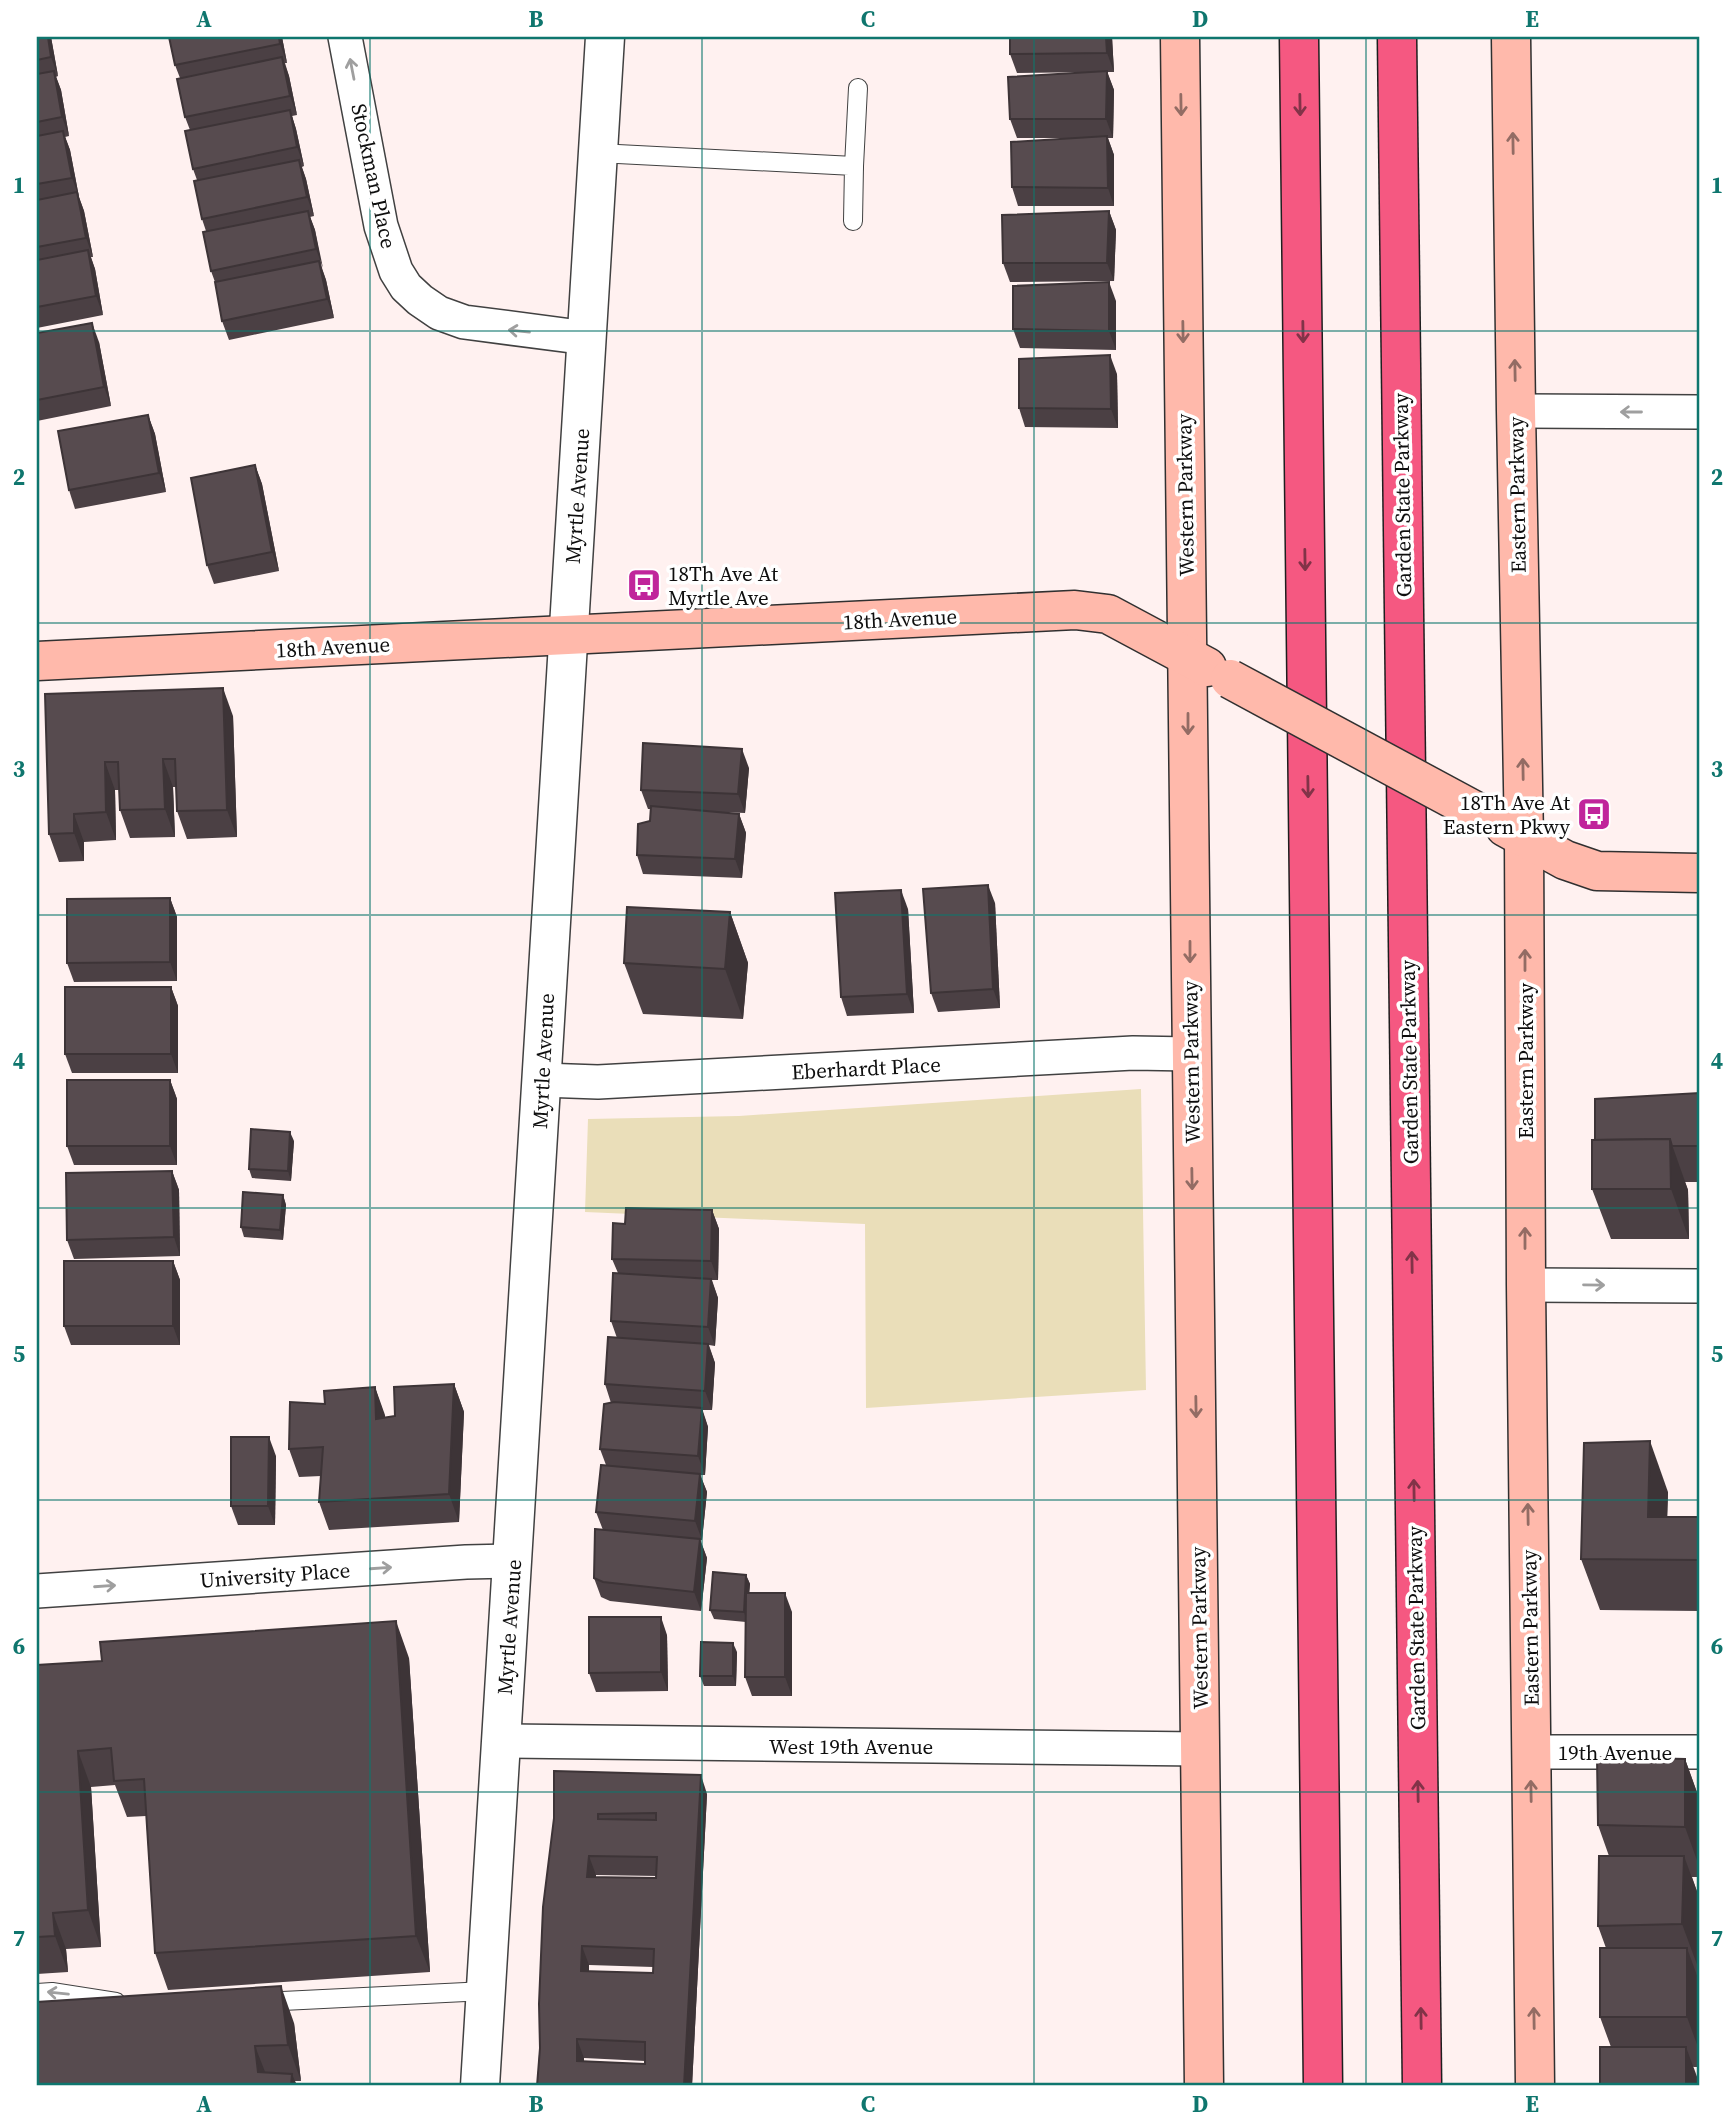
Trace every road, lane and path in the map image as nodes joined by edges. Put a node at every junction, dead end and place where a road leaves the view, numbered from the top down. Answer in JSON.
{"nodes":[{"id":1,"x":345,"y":37,"type":"edge"},
{"id":2,"x":605,"y":37,"type":"edge"},
{"id":3,"x":1180,"y":37,"type":"edge"},
{"id":4,"x":1299,"y":37,"type":"edge"},
{"id":5,"x":1397,"y":37,"type":"edge"},
{"id":6,"x":1511,"y":37,"type":"edge"},
{"id":7,"x":859,"y":88,"type":"dead end"},
{"id":8,"x":598,"y":153,"type":"junction"},
{"id":9,"x":854,"y":166,"type":"junction"},
{"id":10,"x":853,"y":221,"type":"dead end"},
{"id":11,"x":587,"y":338,"type":"junction"},
{"id":12,"x":1516,"y":411,"type":"junction"},
{"id":13,"x":1699,"y":412,"type":"edge"},
{"id":14,"x":569,"y":635,"type":"junction"},
{"id":15,"x":1187,"y":656,"type":"junction"},
{"id":16,"x":37,"y":661,"type":"edge"},
{"id":17,"x":1524,"y":838,"type":"junction"},
{"id":18,"x":1699,"y":873,"type":"edge"},
{"id":19,"x":1191,"y":1054,"type":"junction"},
{"id":20,"x":541,"y":1080,"type":"junction"},
{"id":21,"x":1525,"y":1285,"type":"junction"},
{"id":22,"x":1699,"y":1286,"type":"edge"},
{"id":23,"x":513,"y":1561,"type":"junction"},
{"id":24,"x":37,"y":1591,"type":"edge"},
{"id":25,"x":502,"y":1741,"type":"junction"},
{"id":26,"x":1201,"y":1749,"type":"junction"},
{"id":27,"x":1531,"y":1752,"type":"junction"},
{"id":28,"x":1699,"y":1752,"type":"edge"},
{"id":29,"x":486,"y":1991,"type":"junction"},
{"id":30,"x":37,"y":1993,"type":"edge"},
{"id":31,"x":128,"y":2003,"type":"edge"},
{"id":32,"x":244,"y":2003,"type":"edge"},
{"id":33,"x":481,"y":2086,"type":"edge"},
{"id":34,"x":1204,"y":2086,"type":"edge"},
{"id":35,"x":1323,"y":2086,"type":"edge"},
{"id":36,"x":1422,"y":2086,"type":"edge"},
{"id":37,"x":1535,"y":2086,"type":"edge"}],
"edges":[{"from":11,"to":1,"type":"street","name":"Stockman Place","one_way":true},
{"from":2,"to":8,"type":"street","name":"Myrtle Avenue"},
{"from":3,"to":15,"type":"main road","name":"Western Parkway","one_way":true},
{"from":4,"to":35,"type":"highway","one_way":true},
{"from":36,"to":5,"type":"highway","name":"Garden State Parkway","one_way":true},
{"from":12,"to":6,"type":"main road","name":"Eastern Parkway","one_way":true},
{"from":7,"to":9,"type":"lane"},
{"from":8,"to":9,"type":"lane"},
{"from":8,"to":11,"type":"street","name":"Myrtle Avenue"},
{"from":9,"to":10,"type":"lane"},
{"from":11,"to":14,"type":"street","name":"Myrtle Avenue"},
{"from":13,"to":12,"type":"street","one_way":true},
{"from":17,"to":12,"type":"main road","name":"Eastern Parkway","one_way":true},
{"from":14,"to":15,"type":"main road","name":"18th Avenue"},
{"from":14,"to":16,"type":"main road","name":"18th Avenue"},
{"from":14,"to":20,"type":"street","name":"Myrtle Avenue"},
{"from":15,"to":17,"type":"main road","name":"18th Avenue","bridge":true},
{"from":15,"to":19,"type":"main road","name":"Western Parkway","one_way":true},
{"from":17,"to":18,"type":"main road","name":"18th Avenue"},
{"from":21,"to":17,"type":"main road","name":"Eastern Parkway","one_way":true},
{"from":19,"to":20,"type":"street","name":"Eberhardt Place"},
{"from":19,"to":26,"type":"main road","name":"Western Parkway","one_way":true},
{"from":20,"to":23,"type":"street","name":"Myrtle Avenue"},
{"from":21,"to":22,"type":"street","one_way":true},
{"from":27,"to":21,"type":"main road","name":"Eastern Parkway","one_way":true},
{"from":24,"to":23,"type":"street","name":"University Place","one_way":true},
{"from":23,"to":25,"type":"street","name":"Myrtle Avenue"},
{"from":25,"to":26,"type":"street","name":"West 19th Avenue"},
{"from":25,"to":29,"type":"street","name":"Myrtle Avenue"},
{"from":26,"to":34,"type":"main road","name":"Western Parkway"},
{"from":27,"to":28,"type":"street","name":"19th Avenue"},
{"from":37,"to":27,"type":"main road","name":"Eastern Parkway","one_way":true},
{"from":29,"to":32,"type":"lane"},
{"from":29,"to":33,"type":"street","name":"Myrtle Avenue"},
{"from":31,"to":30,"type":"lane","one_way":true}]}
